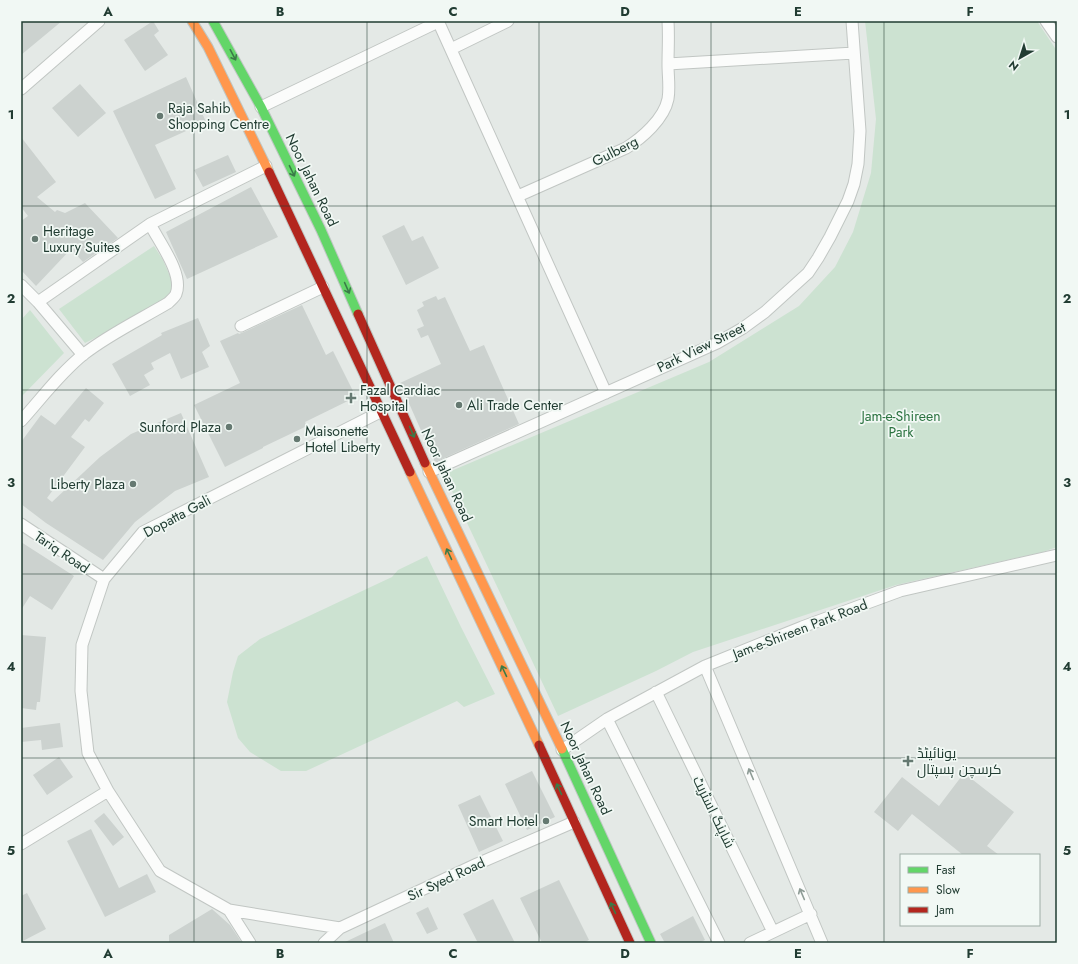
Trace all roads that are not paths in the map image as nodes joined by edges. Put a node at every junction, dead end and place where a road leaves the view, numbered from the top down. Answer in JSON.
{"nodes":[{"id":1,"x":99,"y":21,"type":"edge"},
{"id":2,"x":192,"y":21,"type":"edge"},
{"id":3,"x":213,"y":21,"type":"edge"},
{"id":4,"x":508,"y":21,"type":"edge"},
{"id":5,"x":668,"y":21,"type":"edge"},
{"id":6,"x":852,"y":21,"type":"edge"},
{"id":7,"x":1046,"y":21,"type":"edge"},
{"id":8,"x":438,"y":22,"type":"edge"},
{"id":9,"x":1057,"y":37,"type":"edge"},
{"id":10,"x":451,"y":49,"type":"junction"},
{"id":11,"x":854,"y":53,"type":"junction"},
{"id":12,"x":668,"y":64,"type":"junction"},
{"id":13,"x":21,"y":89,"type":"edge"},
{"id":14,"x":261,"y":107,"type":"junction"},
{"id":15,"x":266,"y":166,"type":"junction"},
{"id":16,"x":518,"y":196,"type":"junction"},
{"id":17,"x":150,"y":224,"type":"junction"},
{"id":18,"x":21,"y":285,"type":"edge"},
{"id":19,"x":323,"y":287,"type":"junction"},
{"id":20,"x":38,"y":302,"type":"junction"},
{"id":21,"x":240,"y":326,"type":"dead end"},
{"id":22,"x":83,"y":355,"type":"junction"},
{"id":23,"x":606,"y":393,"type":"junction"},
{"id":24,"x":382,"y":411,"type":"junction"},
{"id":25,"x":21,"y":422,"type":"edge"},
{"id":26,"x":429,"y":472,"type":"junction"},
{"id":27,"x":21,"y":524,"type":"edge"},
{"id":28,"x":1057,"y":555,"type":"edge"},
{"id":29,"x":104,"y":580,"type":"junction"},
{"id":30,"x":705,"y":666,"type":"junction"},
{"id":31,"x":656,"y":692,"type":"junction"},
{"id":32,"x":607,"y":719,"type":"junction"},
{"id":33,"x":562,"y":750,"type":"junction"},
{"id":34,"x":108,"y":791,"type":"junction"},
{"id":35,"x":574,"y":822,"type":"junction"},
{"id":36,"x":21,"y":844,"type":"edge"},
{"id":37,"x":229,"y":910,"type":"junction"},
{"id":38,"x":811,"y":914,"type":"junction"},
{"id":39,"x":340,"y":928,"type":"junction"},
{"id":40,"x":773,"y":932,"type":"junction"},
{"id":41,"x":250,"y":943,"type":"edge"},
{"id":42,"x":324,"y":943,"type":"edge"},
{"id":43,"x":630,"y":943,"type":"edge"},
{"id":44,"x":651,"y":943,"type":"edge"},
{"id":45,"x":719,"y":943,"type":"edge"},
{"id":46,"x":750,"y":943,"type":"edge"},
{"id":47,"x":822,"y":943,"type":"edge"}],
"edges":[{"from":1,"to":13,"type":"street"},
{"from":2,"to":15,"type":"street"},
{"from":3,"to":14,"type":"street","name":"Noor Jahan Road","one_way":true},
{"from":4,"to":10,"type":"street"},
{"from":5,"to":12,"type":"street","name":"Gulberg"},
{"from":6,"to":11,"type":"street","name":"Park View Street"},
{"from":7,"to":9,"type":"street"},
{"from":8,"to":10,"type":"street"},
{"from":8,"to":14,"type":"street"},
{"from":10,"to":16,"type":"street"},
{"from":11,"to":12,"type":"street"},
{"from":11,"to":23,"type":"street","name":"Park View Street"},
{"from":12,"to":16,"type":"street","name":"Gulberg"},
{"from":14,"to":26,"type":"street","name":"Noor Jahan Road","one_way":true},
{"from":15,"to":17,"type":"street"},
{"from":15,"to":19,"type":"street"},
{"from":16,"to":23,"type":"street"},
{"from":17,"to":20,"type":"street"},
{"from":17,"to":22,"type":"street"},
{"from":18,"to":20,"type":"street"},
{"from":19,"to":21,"type":"street"},
{"from":19,"to":24,"type":"street"},
{"from":20,"to":22,"type":"street"},
{"from":22,"to":25,"type":"street"},
{"from":23,"to":26,"type":"street","name":"Park View Street"},
{"from":24,"to":29,"type":"street","name":"Dopatta Gali"},
{"from":35,"to":24,"type":"street","one_way":true},
{"from":26,"to":33,"type":"street","name":"Noor Jahan Road"},
{"from":27,"to":29,"type":"street","name":"Tariq Road"},
{"from":28,"to":30,"type":"street","name":"Jam-e-Shireen Park Road"},
{"from":29,"to":34,"type":"street","name":"Dopatta Gali"},
{"from":30,"to":31,"type":"street","name":"Jam-e-Shireen Park Road"},
{"from":38,"to":30,"type":"street","one_way":true},
{"from":31,"to":32,"type":"street","name":"Jam-e-Shireen Park Road"},
{"from":31,"to":40,"type":"street","name":"شاپنگ اسٹریٹ"},
{"from":32,"to":33,"type":"street","name":"Jam-e-Shireen Park Road"},
{"from":32,"to":45,"type":"street"},
{"from":33,"to":44,"type":"street","name":"Noor Jahan Road"},
{"from":34,"to":36,"type":"street"},
{"from":34,"to":37,"type":"street","name":"Dopatta Gali"},
{"from":35,"to":39,"type":"street","name":"Sir Syed Road"},
{"from":43,"to":35,"type":"street","one_way":true},
{"from":37,"to":39,"type":"street"},
{"from":37,"to":41,"type":"street"},
{"from":38,"to":40,"type":"street"},
{"from":38,"to":47,"type":"street"},
{"from":39,"to":42,"type":"street","name":"Sir Syed Road"},
{"from":40,"to":46,"type":"street"}]}
